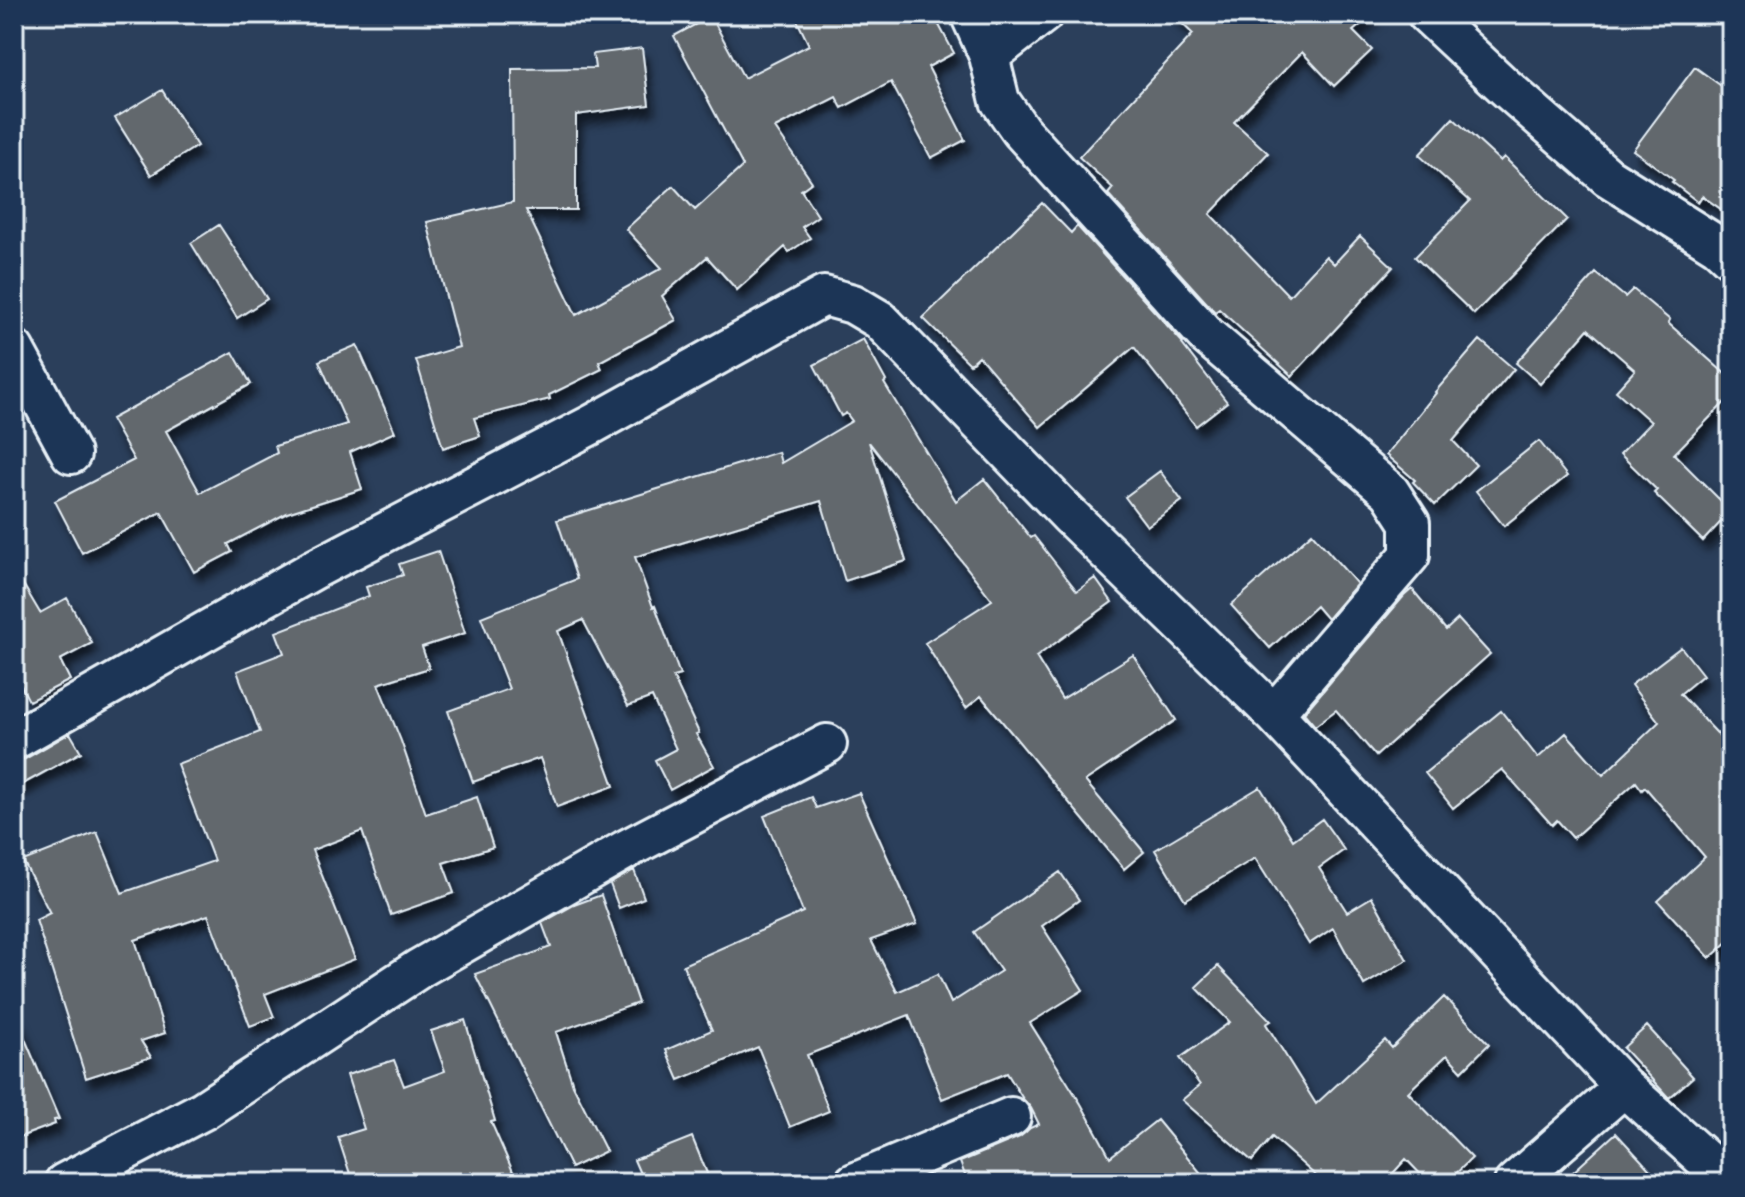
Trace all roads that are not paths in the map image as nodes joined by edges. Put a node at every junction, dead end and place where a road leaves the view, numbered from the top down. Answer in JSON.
{"nodes":[{"id":1,"x":970,"y":14,"type":"edge"},
{"id":2,"x":1043,"y":14,"type":"edge"},
{"id":3,"x":1427,"y":14,"type":"edge"},
{"id":4,"x":989,"y":56,"type":"junction"},
{"id":5,"x":1731,"y":258,"type":"edge"},
{"id":6,"x":14,"y":349,"type":"edge"},
{"id":7,"x":71,"y":454,"type":"dead end"},
{"id":8,"x":1274,"y":714,"type":"junction"},
{"id":9,"x":14,"y":740,"type":"edge"},
{"id":10,"x":827,"y":744,"type":"dead end"},
{"id":11,"x":1624,"y":1087,"type":"junction"},
{"id":12,"x":1011,"y":1117,"type":"dead end"},
{"id":13,"x":64,"y":1183,"type":"edge"},
{"id":14,"x":854,"y":1183,"type":"edge"},
{"id":15,"x":1514,"y":1183,"type":"edge"},
{"id":16,"x":1731,"y":1183,"type":"edge"}],
"edges":[{"from":1,"to":4,"type":"street"},
{"from":2,"to":4,"type":"street"},
{"from":3,"to":5,"type":"street"},
{"from":4,"to":8,"type":"street"},
{"from":6,"to":7,"type":"street"},
{"from":8,"to":9,"type":"street"},
{"from":8,"to":11,"type":"street"},
{"from":10,"to":13,"type":"street"},
{"from":11,"to":15,"type":"street"},
{"from":11,"to":16,"type":"street"},
{"from":12,"to":14,"type":"street"}]}
